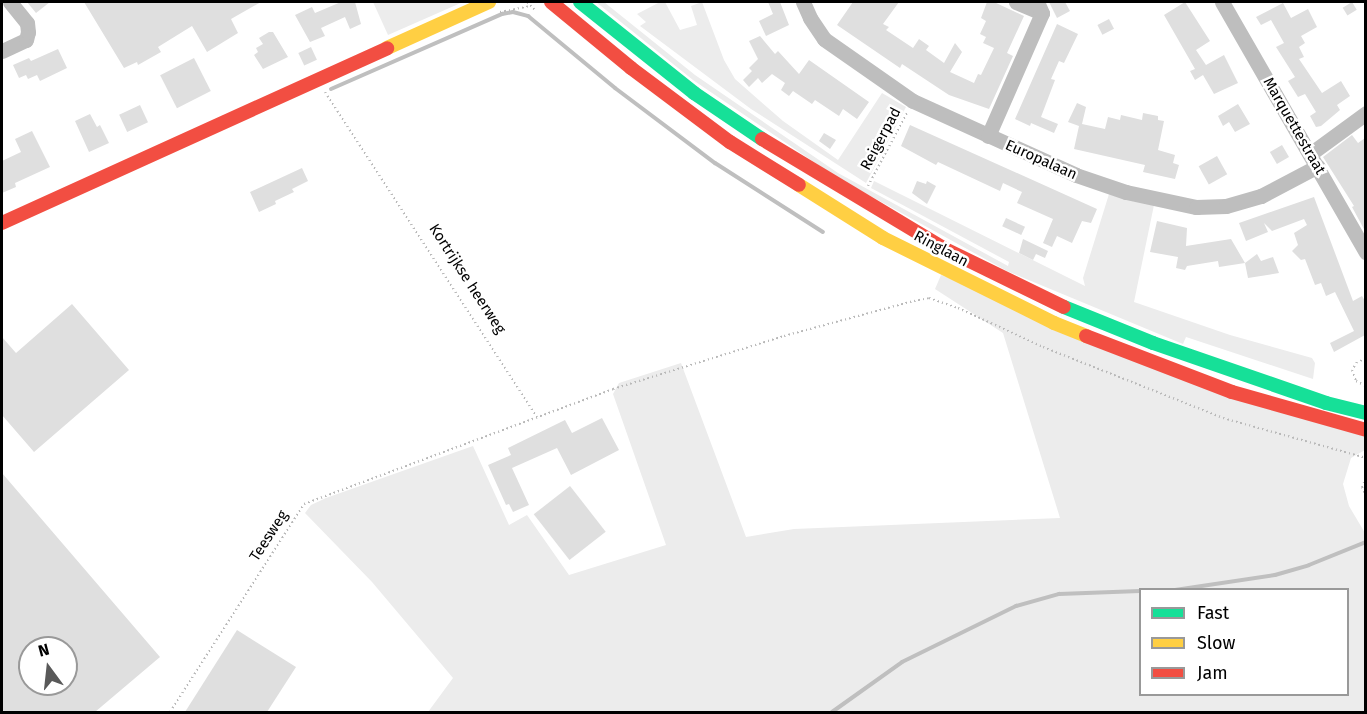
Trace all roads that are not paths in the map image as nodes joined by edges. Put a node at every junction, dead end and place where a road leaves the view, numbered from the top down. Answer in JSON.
{"nodes":[{"id":1,"x":10,"y":2,"type":"edge"},
{"id":2,"x":580,"y":2,"type":"edge"},
{"id":3,"x":803,"y":2,"type":"edge"},
{"id":4,"x":1016,"y":2,"type":"edge"},
{"id":5,"x":1222,"y":2,"type":"edge"},
{"id":6,"x":545,"y":4,"type":"edge"},
{"id":7,"x":1039,"y":7,"type":"edge"},
{"id":8,"x":492,"y":8,"type":"edge"},
{"id":9,"x":2,"y":51,"type":"edge"},
{"id":10,"x":1365,"y":113,"type":"edge"},
{"id":11,"x":988,"y":136,"type":"junction"},
{"id":12,"x":1314,"y":160,"type":"junction"},
{"id":13,"x":2,"y":223,"type":"edge"},
{"id":14,"x":1365,"y":252,"type":"edge"},
{"id":15,"x":1365,"y":413,"type":"edge"},
{"id":16,"x":1365,"y":430,"type":"edge"}],
"edges":[{"from":1,"to":9,"type":"street"},
{"from":2,"to":15,"type":"main road","name":"Ringlaan"},
{"from":3,"to":11,"type":"street","name":"Europalaan"},
{"from":4,"to":7,"type":"street"},
{"from":5,"to":12,"type":"street","name":"Marquettestraat"},
{"from":6,"to":16,"type":"main road","name":"Ringlaan"},
{"from":7,"to":11,"type":"street"},
{"from":8,"to":13,"type":"main road"},
{"from":10,"to":12,"type":"street","name":"Europalaan"},
{"from":11,"to":12,"type":"street","name":"Europalaan"},
{"from":12,"to":14,"type":"street","name":"Marquettestraat"}]}
